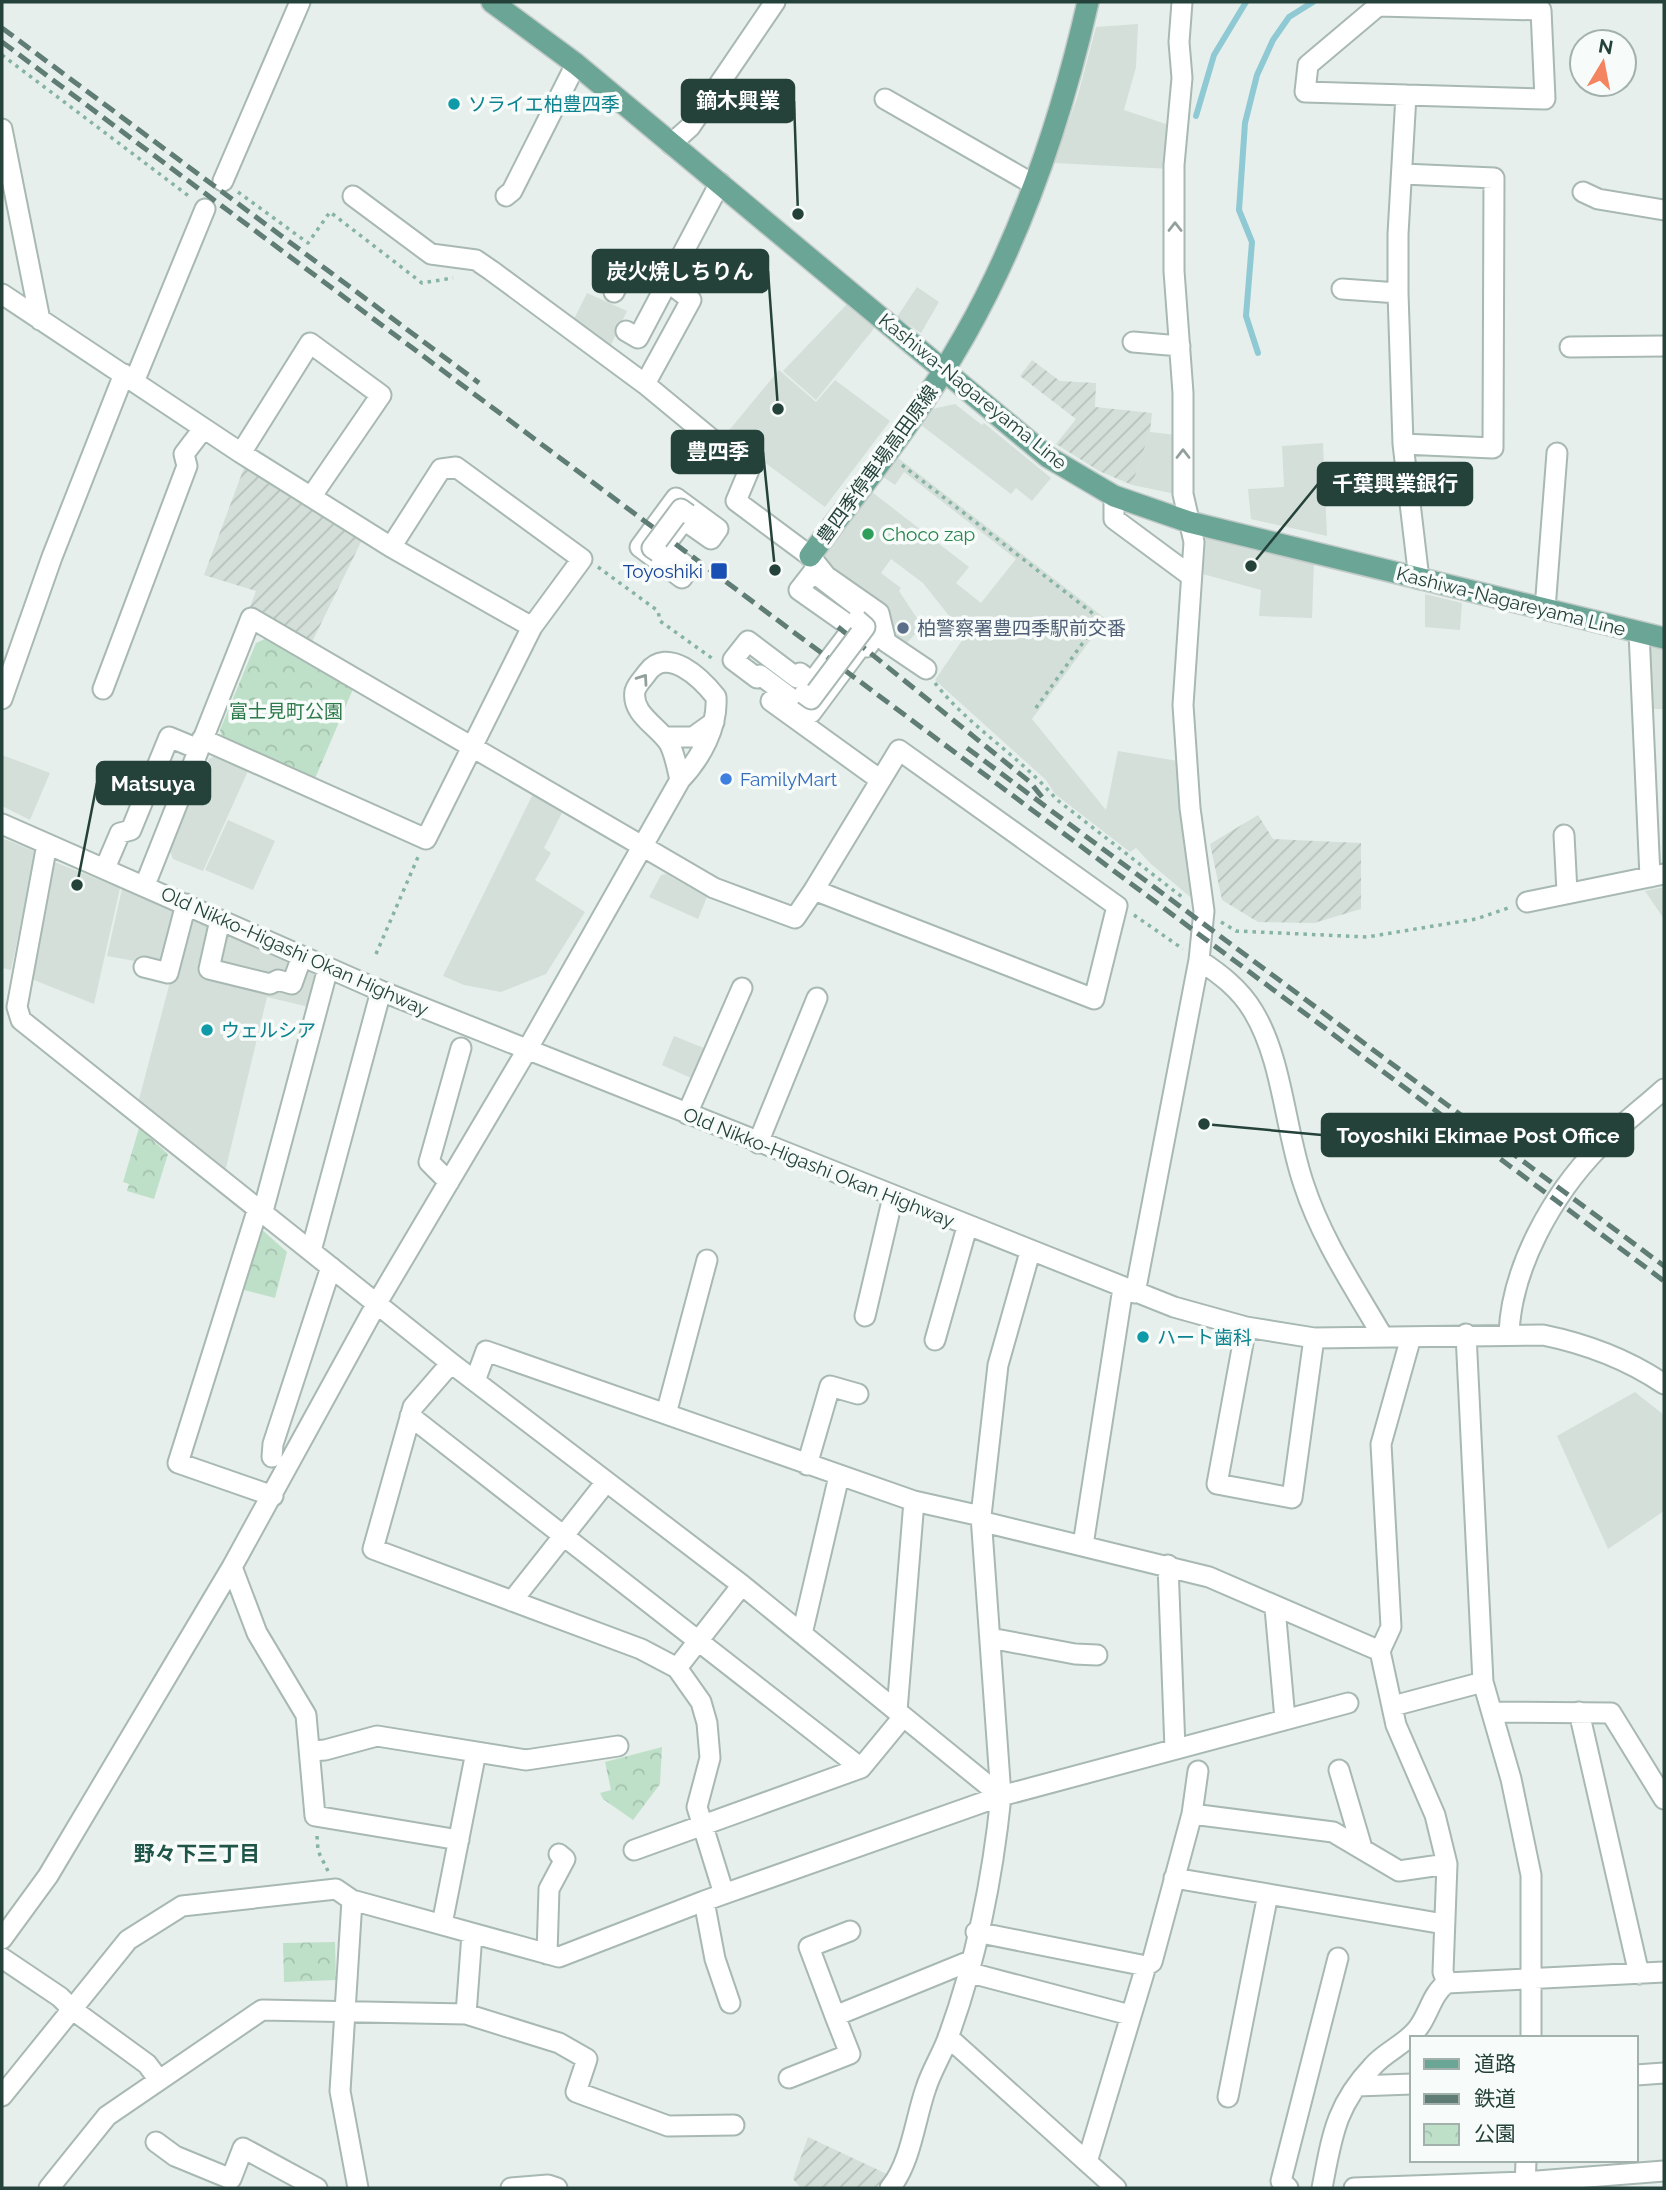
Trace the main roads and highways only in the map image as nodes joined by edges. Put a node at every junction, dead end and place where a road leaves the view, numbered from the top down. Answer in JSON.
{"nodes":[{"id":1,"x":492,"y":2,"type":"edge"},
{"id":2,"x":1088,"y":2,"type":"edge"},
{"id":3,"x":944,"y":371,"type":"junction"},
{"id":4,"x":810,"y":556,"type":"road end"},
{"id":5,"x":1664,"y":638,"type":"edge"}],
"edges":[{"from":1,"to":3,"type":"main road","name":"Kashiwa-Nagareyama Line"},
{"from":2,"to":3,"type":"main road","name":"豊四季停車場高田原線"},
{"from":3,"to":4,"type":"main road","name":"豊四季停車場高田原線"},
{"from":3,"to":5,"type":"main road","name":"Kashiwa-Nagareyama Line"}]}
